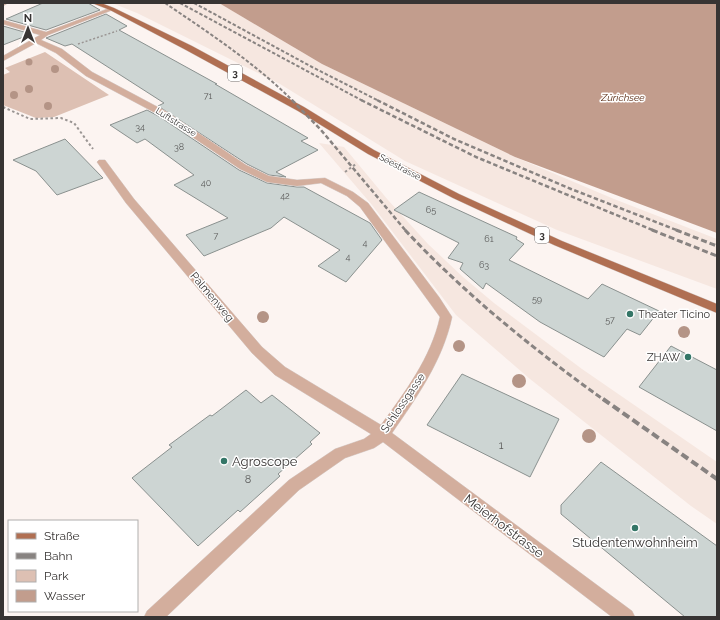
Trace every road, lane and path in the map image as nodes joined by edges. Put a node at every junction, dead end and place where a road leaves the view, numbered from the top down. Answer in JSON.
{"nodes":[{"id":1,"x":95,"y":3,"type":"edge"},
{"id":2,"x":112,"y":9,"type":"junction"},
{"id":3,"x":3,"y":22,"type":"edge"},
{"id":4,"x":143,"y":24,"type":"junction"},
{"id":5,"x":46,"y":34,"type":"junction"},
{"id":6,"x":35,"y":40,"type":"junction"},
{"id":7,"x":78,"y":44,"type":"dead end"},
{"id":8,"x":3,"y":59,"type":"edge"},
{"id":9,"x":3,"y":107,"type":"edge"},
{"id":10,"x":371,"y":152,"type":"junction"},
{"id":11,"x":102,"y":162,"type":"joint"},
{"id":12,"x":322,"y":180,"type":"junction"},
{"id":13,"x":717,"y":309,"type":"edge"},
{"id":14,"x":383,"y":434,"type":"junction"},
{"id":15,"x":153,"y":617,"type":"edge"},
{"id":16,"x":626,"y":617,"type":"edge"}],
"edges":[{"from":1,"to":2,"type":"main road","name":"Seestrasse","number":"3"},
{"from":2,"to":4,"type":"main road","name":"Seestrasse","number":"3"},
{"from":2,"to":5,"type":"street"},
{"from":3,"to":5,"type":"street"},
{"from":4,"to":7,"type":"path"},
{"from":4,"to":10,"type":"main road","name":"Seestrasse","number":"3"},
{"from":5,"to":6,"type":"street"},
{"from":6,"to":8,"type":"street"},
{"from":6,"to":12,"type":"street","name":"Luftstrasse"},
{"from":9,"to":11,"type":"path"},
{"from":10,"to":12,"type":"path"},
{"from":10,"to":13,"type":"main road","name":"Seestrasse","number":"3"},
{"from":11,"to":14,"type":"street","name":"Palmenweg"},
{"from":12,"to":14,"type":"street","name":"Schlossgasse"},
{"from":14,"to":15,"type":"street","name":"Schlossgasse"},
{"from":14,"to":16,"type":"street","name":"Meierhofstrasse"}]}
